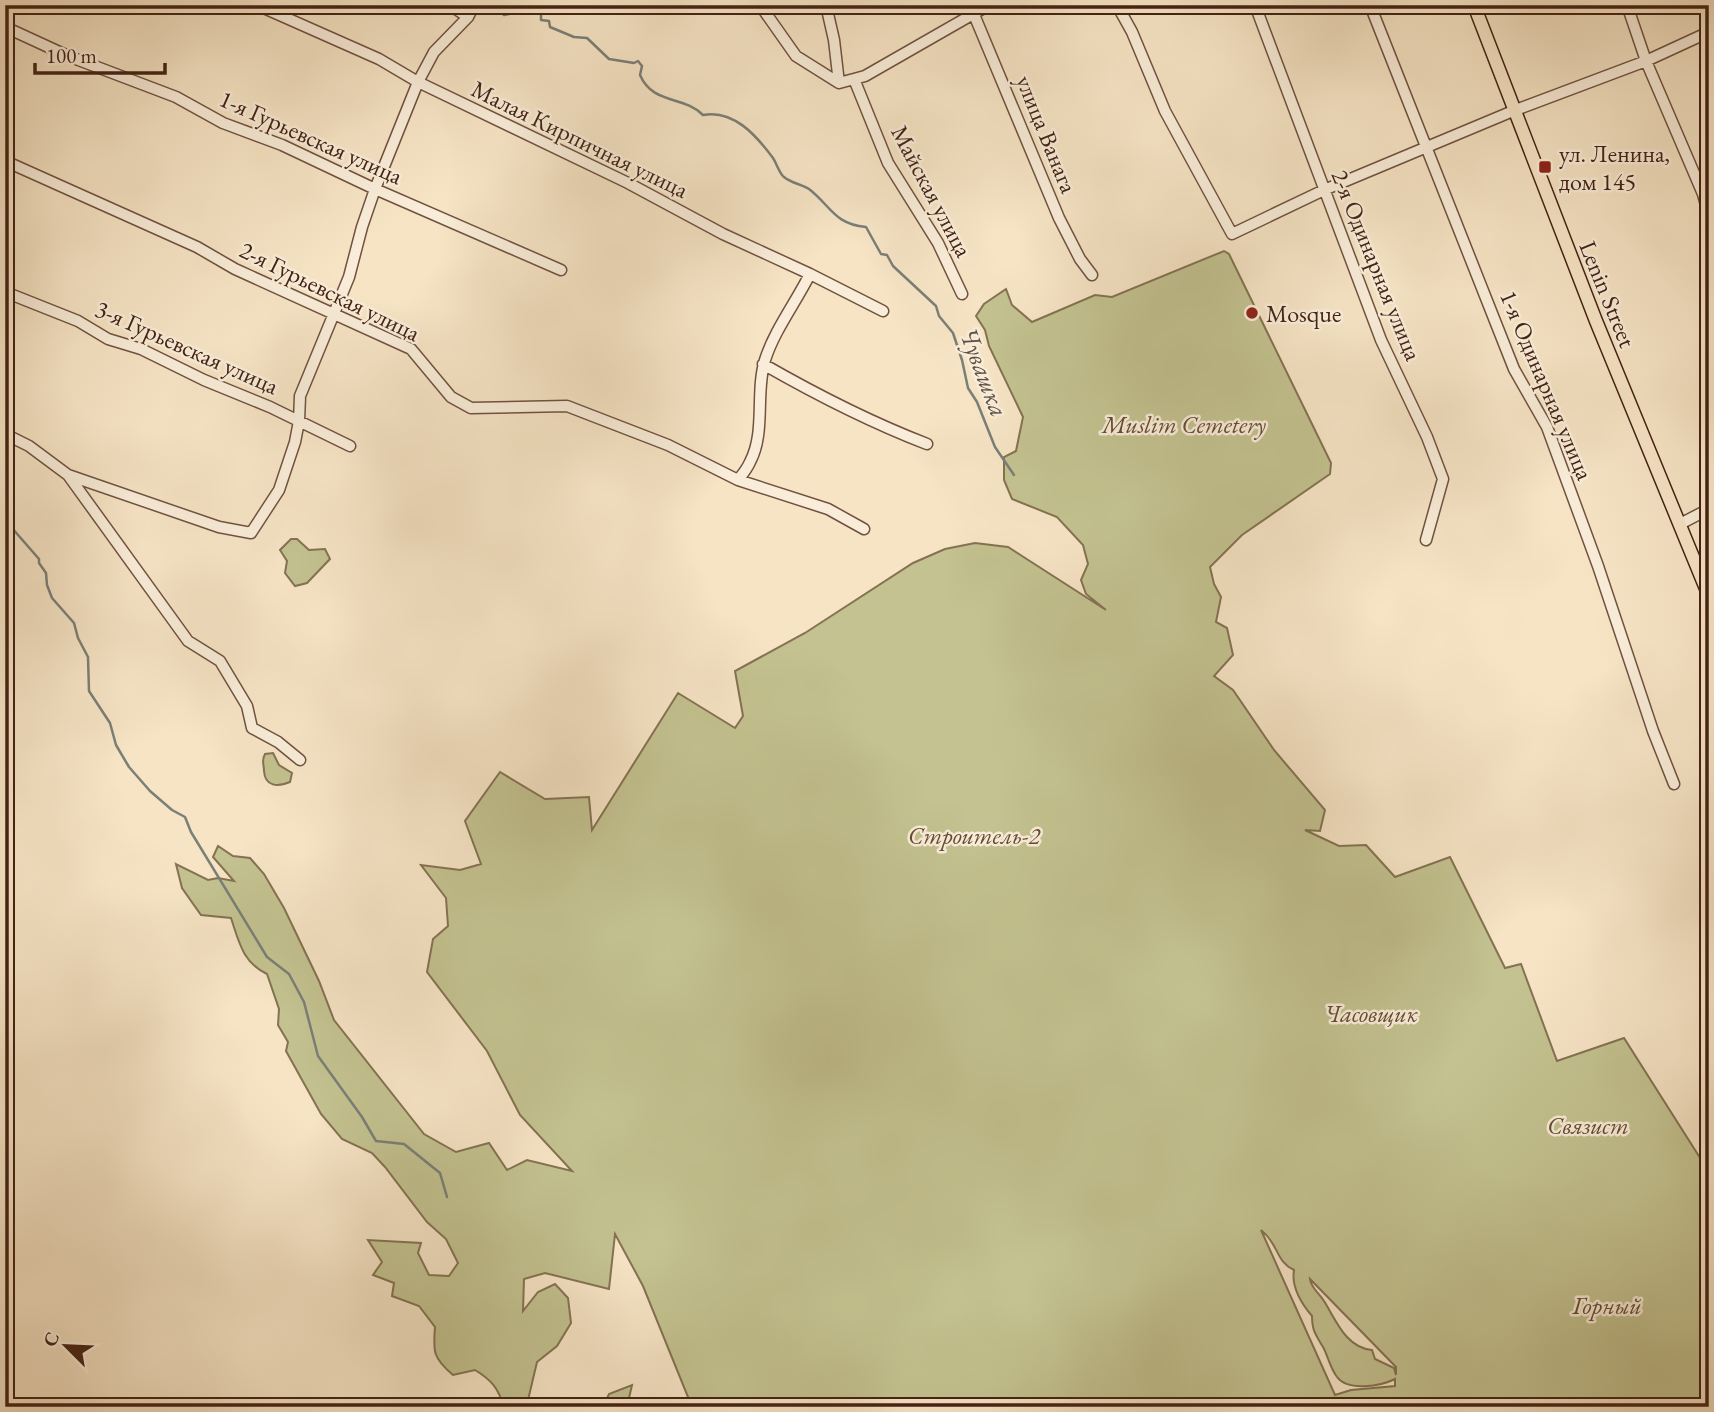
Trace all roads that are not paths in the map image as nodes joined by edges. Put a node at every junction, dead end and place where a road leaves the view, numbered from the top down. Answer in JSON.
{"nodes":[{"id":1,"x":257,"y":5,"type":"edge"},
{"id":2,"x":450,"y":5,"type":"edge"},
{"id":3,"x":474,"y":5,"type":"edge"},
{"id":4,"x":760,"y":5,"type":"edge"},
{"id":5,"x":826,"y":5,"type":"edge"},
{"id":6,"x":989,"y":5,"type":"edge"},
{"id":7,"x":1117,"y":5,"type":"edge"},
{"id":8,"x":1255,"y":5,"type":"edge"},
{"id":9,"x":1370,"y":5,"type":"edge"},
{"id":10,"x":1474,"y":5,"type":"edge"},
{"id":11,"x":1628,"y":5,"type":"edge"},
{"id":12,"x":972,"y":10,"type":"edge"},
{"id":13,"x":468,"y":17,"type":"junction"},
{"id":14,"x":5,"y":27,"type":"edge"},
{"id":15,"x":1709,"y":33,"type":"edge"},
{"id":16,"x":1646,"y":61,"type":"junction"},
{"id":17,"x":854,"y":79,"type":"junction"},
{"id":18,"x":418,"y":82,"type":"junction"},
{"id":19,"x":839,"y":83,"type":"junction"},
{"id":20,"x":1513,"y":111,"type":"junction"},
{"id":21,"x":1428,"y":149,"type":"junction"},
{"id":22,"x":5,"y":161,"type":"edge"},
{"id":23,"x":375,"y":189,"type":"junction"},
{"id":24,"x":1324,"y":190,"type":"junction"},
{"id":25,"x":1709,"y":216,"type":"edge"},
{"id":26,"x":561,"y":270,"type":"dead end"},
{"id":27,"x":810,"y":274,"type":"junction"},
{"id":28,"x":1092,"y":275,"type":"dead end"},
{"id":29,"x":5,"y":292,"type":"edge"},
{"id":30,"x":962,"y":294,"type":"dead end"},
{"id":31,"x":883,"y":311,"type":"dead end"},
{"id":32,"x":333,"y":314,"type":"junction"},
{"id":33,"x":763,"y":364,"type":"junction"},
{"id":34,"x":299,"y":421,"type":"junction"},
{"id":35,"x":5,"y":435,"type":"edge"},
{"id":36,"x":927,"y":444,"type":"dead end"},
{"id":37,"x":350,"y":446,"type":"dead end"},
{"id":38,"x":68,"y":475,"type":"junction"},
{"id":39,"x":738,"y":480,"type":"junction"},
{"id":40,"x":1709,"y":509,"type":"edge"},
{"id":41,"x":1680,"y":524,"type":"junction"},
{"id":42,"x":864,"y":529,"type":"dead end"},
{"id":43,"x":1426,"y":540,"type":"dead end"},
{"id":44,"x":1709,"y":596,"type":"edge"},
{"id":45,"x":300,"y":760,"type":"dead end"},
{"id":46,"x":1674,"y":785,"type":"dead end"}],
"edges":[{"from":1,"to":18,"type":"street","name":"Малая Кирпичная улица"},
{"from":2,"to":13,"type":"street"},
{"from":3,"to":13,"type":"street"},
{"from":4,"to":19,"type":"street"},
{"from":5,"to":19,"type":"street"},
{"from":6,"to":12,"type":"street"},
{"from":7,"to":24,"type":"street"},
{"from":8,"to":24,"type":"street","name":"2-я Одинарная улица"},
{"from":9,"to":21,"type":"street","name":"1-я Одинарная улица"},
{"from":10,"to":20,"type":"main road","name":"Lenin Street"},
{"from":11,"to":16,"type":"street"},
{"from":12,"to":17,"type":"street"},
{"from":12,"to":28,"type":"street","name":"улица Ванага"},
{"from":13,"to":18,"type":"street"},
{"from":14,"to":23,"type":"street","name":"1-я Гурьевская улица"},
{"from":15,"to":16,"type":"street"},
{"from":16,"to":20,"type":"street"},
{"from":16,"to":25,"type":"street"},
{"from":17,"to":19,"type":"street"},
{"from":17,"to":30,"type":"street","name":"Майская улица"},
{"from":18,"to":23,"type":"street"},
{"from":18,"to":27,"type":"street","name":"Малая Кирпичная улица"},
{"from":20,"to":21,"type":"street"},
{"from":20,"to":41,"type":"main road","name":"Lenin Street"},
{"from":21,"to":24,"type":"street"},
{"from":21,"to":46,"type":"street","name":"1-я Одинарная улица"},
{"from":22,"to":32,"type":"street","name":"2-я Гурьевская улица"},
{"from":23,"to":26,"type":"street","name":"1-я Гурьевская улица"},
{"from":23,"to":32,"type":"street"},
{"from":24,"to":43,"type":"street","name":"2-я Одинарная улица"},
{"from":27,"to":31,"type":"street","name":"Малая Кирпичная улица"},
{"from":27,"to":33,"type":"street"},
{"from":29,"to":34,"type":"street","name":"3-я Гурьевская улица"},
{"from":32,"to":34,"type":"street"},
{"from":32,"to":39,"type":"street","name":"2-я Гурьевская улица"},
{"from":33,"to":36,"type":"street"},
{"from":33,"to":39,"type":"street"},
{"from":34,"to":37,"type":"street","name":"3-я Гурьевская улица"},
{"from":34,"to":38,"type":"street"},
{"from":35,"to":38,"type":"street"},
{"from":38,"to":45,"type":"street"},
{"from":39,"to":42,"type":"street","name":"2-я Гурьевская улица"},
{"from":40,"to":41,"type":"street"},
{"from":41,"to":44,"type":"main road","name":"Lenin Street"}]}
